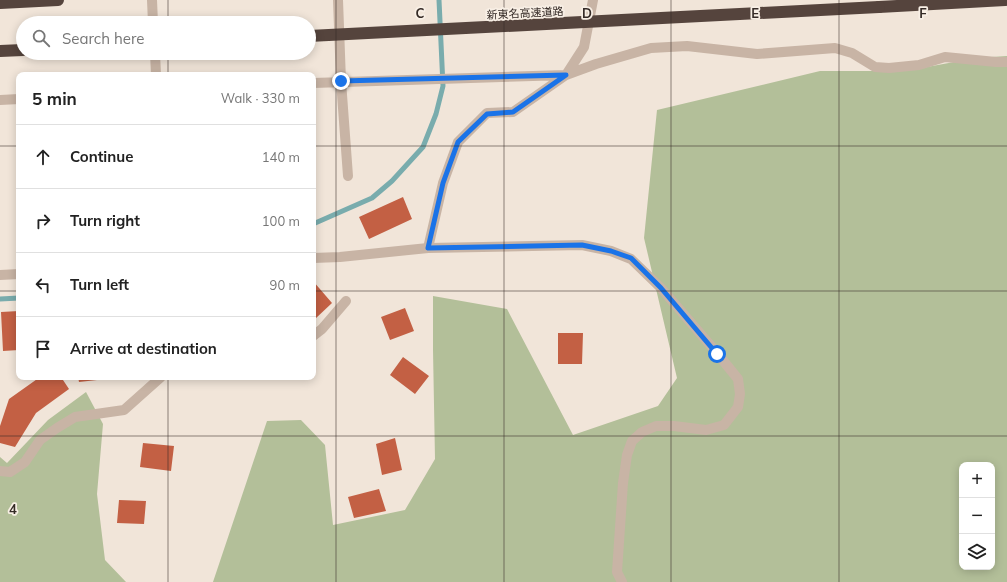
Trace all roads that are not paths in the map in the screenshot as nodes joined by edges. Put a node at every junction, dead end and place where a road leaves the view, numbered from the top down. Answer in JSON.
{"nodes":[{"id":1,"x":58,"y":0,"type":"edge"},
{"id":2,"x":152,"y":0,"type":"edge"},
{"id":3,"x":338,"y":0,"type":"edge"},
{"id":4,"x":593,"y":0,"type":"edge"},
{"id":5,"x":1005,"y":0,"type":"edge"},
{"id":6,"x":0,"y":3,"type":"edge"},
{"id":7,"x":153,"y":16,"type":"edge"},
{"id":8,"x":316,"y":36,"type":"edge"},
{"id":9,"x":16,"y":50,"type":"edge"},
{"id":10,"x":0,"y":51,"type":"edge"},
{"id":11,"x":155,"y":60,"type":"edge"},
{"id":12,"x":1007,"y":62,"type":"edge"},
{"id":13,"x":156,"y":72,"type":"edge"},
{"id":14,"x":566,"y":75,"type":"junction"},
{"id":15,"x":341,"y":81,"type":"junction"},
{"id":16,"x":316,"y":83,"type":"edge"},
{"id":17,"x":16,"y":99,"type":"edge"},
{"id":18,"x":0,"y":100,"type":"edge"},
{"id":19,"x":348,"y":176,"type":"dead end"},
{"id":20,"x":428,"y":248,"type":"junction"},
{"id":21,"x":316,"y":258,"type":"edge"},
{"id":22,"x":16,"y":274,"type":"edge"},
{"id":23,"x":0,"y":275,"type":"edge"},
{"id":24,"x":346,"y":301,"type":"dead end"},
{"id":25,"x":316,"y":334,"type":"edge"},
{"id":26,"x":158,"y":380,"type":"edge"},
{"id":27,"x":0,"y":471,"type":"edge"},
{"id":28,"x":622,"y":582,"type":"edge"}],
"edges":[{"from":1,"to":6,"type":"highway"},
{"from":2,"to":7,"type":"street"},
{"from":3,"to":15,"type":"street"},
{"from":4,"to":14,"type":"street"},
{"from":5,"to":8,"type":"highway","name":"新東名高速道路","bridge":true},
{"from":9,"to":10,"type":"highway"},
{"from":11,"to":13,"type":"street"},
{"from":12,"to":14,"type":"street"},
{"from":14,"to":15,"type":"street"},
{"from":14,"to":20,"type":"street"},
{"from":15,"to":16,"type":"street"},
{"from":15,"to":19,"type":"street"},
{"from":17,"to":18,"type":"street"},
{"from":20,"to":21,"type":"street"},
{"from":20,"to":28,"type":"street"},
{"from":22,"to":23,"type":"street"},
{"from":24,"to":25,"type":"street"},
{"from":26,"to":27,"type":"street"}]}
